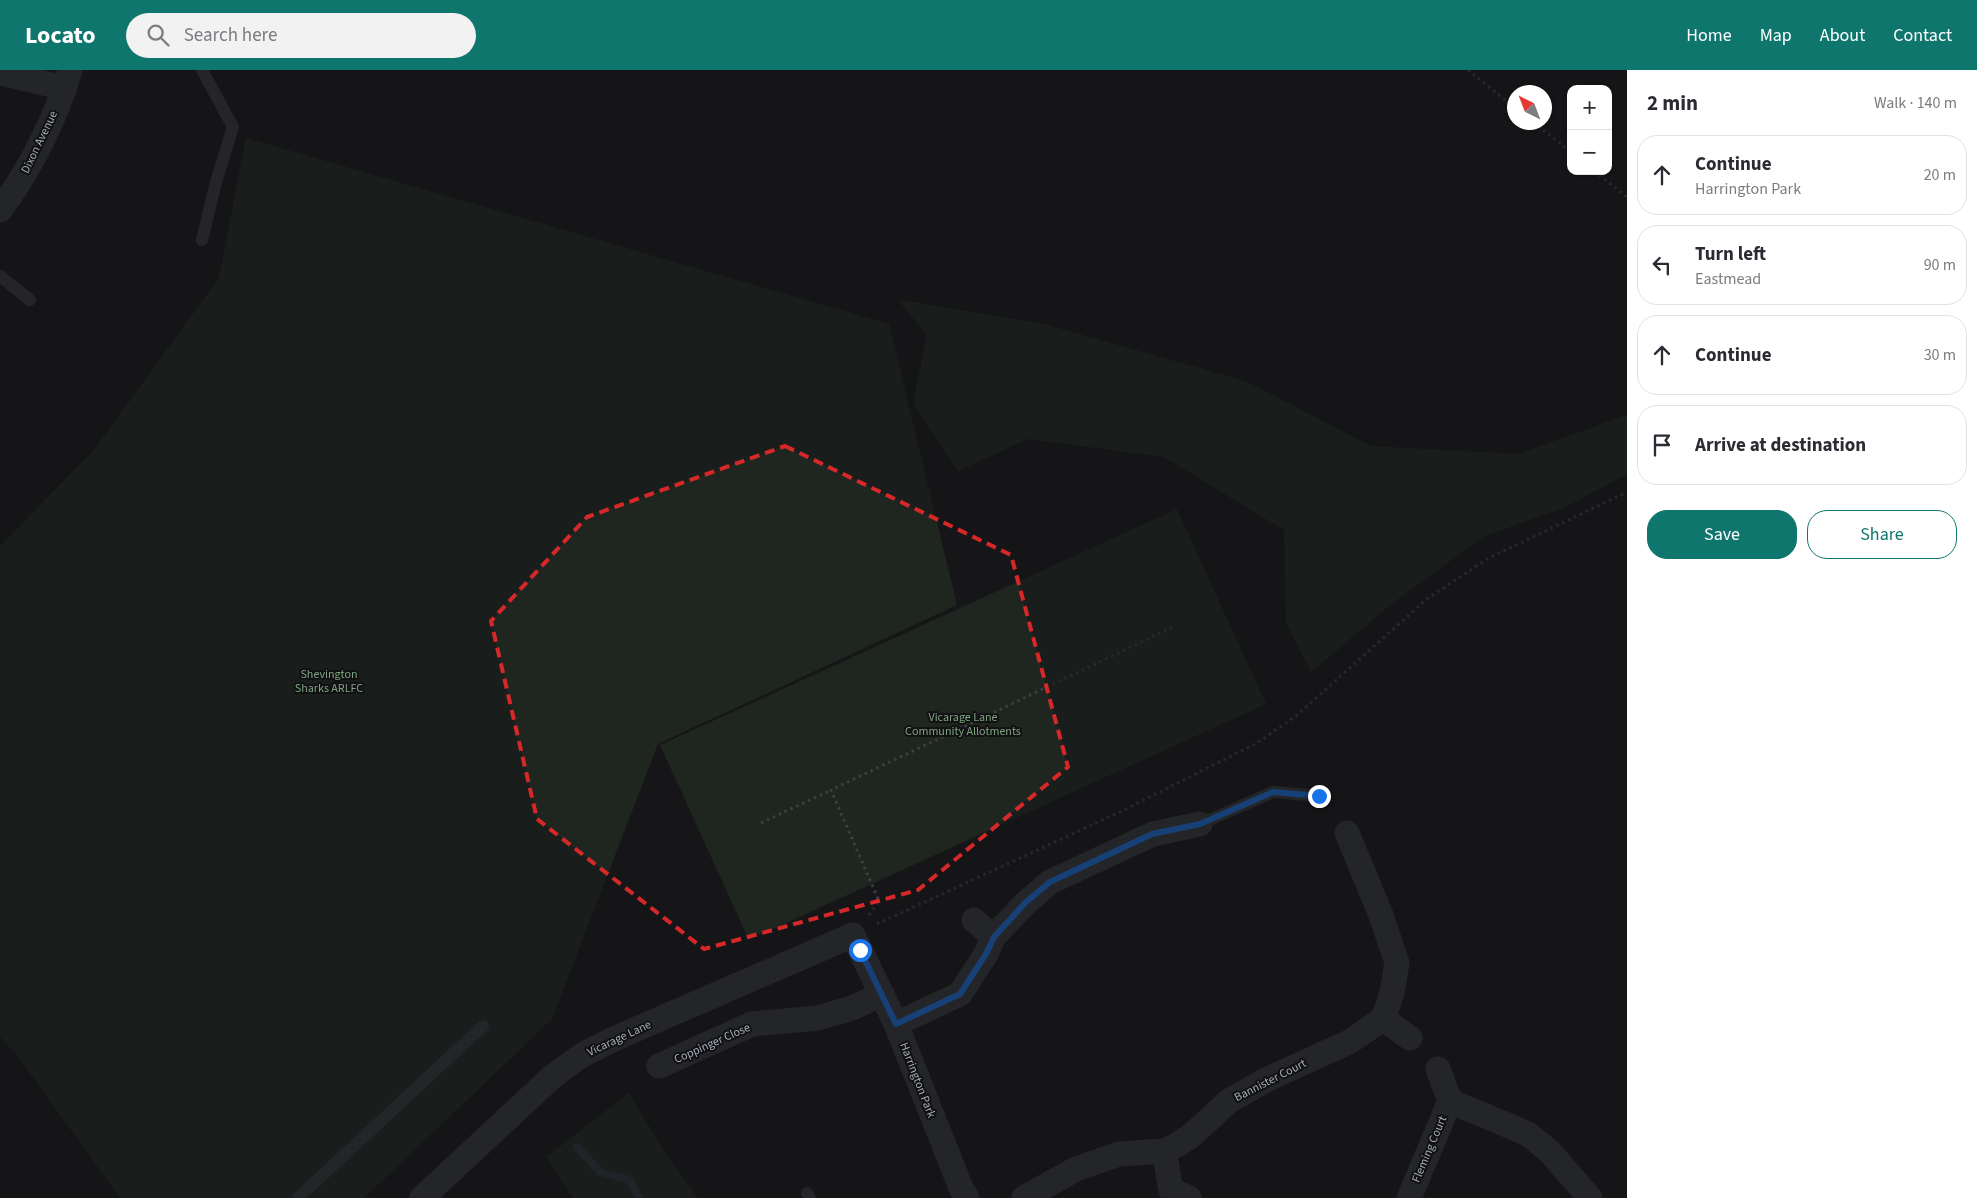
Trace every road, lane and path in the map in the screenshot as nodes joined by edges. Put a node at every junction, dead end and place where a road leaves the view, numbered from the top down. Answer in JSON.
{"nodes":[{"id":1,"x":202,"y":70,"type":"edge"},
{"id":2,"x":1468,"y":70,"type":"edge"},
{"id":3,"x":0,"y":73,"type":"edge"},
{"id":4,"x":67,"y":79,"type":"edge"},
{"id":5,"x":1507,"y":101,"type":"edge"},
{"id":6,"x":1543,"y":130,"type":"edge"},
{"id":7,"x":1567,"y":149,"type":"edge"},
{"id":8,"x":1599,"y":175,"type":"edge"},
{"id":9,"x":1627,"y":197,"type":"edge"},
{"id":10,"x":0,"y":210,"type":"edge"},
{"id":11,"x":202,"y":240,"type":"dead end"},
{"id":12,"x":0,"y":276,"type":"edge"},
{"id":13,"x":30,"y":300,"type":"dead end"},
{"id":14,"x":1627,"y":492,"type":"edge"},
{"id":15,"x":1173,"y":627,"type":"dead end"},
{"id":16,"x":831,"y":790,"type":"junction"},
{"id":17,"x":1319,"y":796,"type":"dead end"},
{"id":18,"x":761,"y":823,"type":"dead end"},
{"id":19,"x":1200,"y":824,"type":"joint"},
{"id":20,"x":1347,"y":833,"type":"dead end"},
{"id":21,"x":974,"y":920,"type":"dead end"},
{"id":22,"x":853,"y":935,"type":"junction"},
{"id":23,"x":994,"y":937,"type":"junction"},
{"id":24,"x":882,"y":994,"type":"junction"},
{"id":25,"x":1383,"y":1019,"type":"junction"},
{"id":26,"x":896,"y":1024,"type":"junction"},
{"id":27,"x":483,"y":1026,"type":"dead end"},
{"id":28,"x":1410,"y":1038,"type":"dead end"},
{"id":29,"x":659,"y":1066,"type":"dead end"},
{"id":30,"x":1438,"y":1069,"type":"dead end"},
{"id":31,"x":1450,"y":1100,"type":"junction"},
{"id":32,"x":1164,"y":1151,"type":"junction"},
{"id":33,"x":298,"y":1198,"type":"edge"},
{"id":34,"x":422,"y":1198,"type":"edge"},
{"id":35,"x":967,"y":1198,"type":"edge"},
{"id":36,"x":1024,"y":1198,"type":"edge"},
{"id":37,"x":1189,"y":1198,"type":"edge"},
{"id":38,"x":1409,"y":1198,"type":"edge"},
{"id":39,"x":1590,"y":1198,"type":"edge"}],
"edges":[{"from":1,"to":11,"type":"lane"},
{"from":2,"to":5,"type":"path"},
{"from":3,"to":4,"type":"street"},
{"from":4,"to":10,"type":"street","name":"Dixon Avenue"},
{"from":6,"to":7,"type":"path"},
{"from":8,"to":9,"type":"path"},
{"from":12,"to":13,"type":"lane"},
{"from":14,"to":22,"type":"path"},
{"from":15,"to":16,"type":"path"},
{"from":16,"to":18,"type":"path"},
{"from":16,"to":22,"type":"path"},
{"from":17,"to":19,"type":"lane"},
{"from":19,"to":23,"type":"street"},
{"from":20,"to":25,"type":"street"},
{"from":21,"to":23,"type":"street"},
{"from":22,"to":24,"type":"street","name":"Harrington Park"},
{"from":22,"to":34,"type":"street","name":"Vicarage Lane"},
{"from":23,"to":26,"type":"street"},
{"from":24,"to":26,"type":"street","name":"Harrington Park"},
{"from":24,"to":29,"type":"street","name":"Coppinger Close"},
{"from":25,"to":28,"type":"street"},
{"from":25,"to":32,"type":"street","name":"Bannister Court"},
{"from":26,"to":35,"type":"street","name":"Harrington Park"},
{"from":27,"to":33,"type":"lane"},
{"from":30,"to":31,"type":"street"},
{"from":31,"to":38,"type":"street","name":"Fleming Court"},
{"from":31,"to":39,"type":"street"},
{"from":32,"to":36,"type":"street","name":"Bannister Court"},
{"from":32,"to":37,"type":"street"}]}
